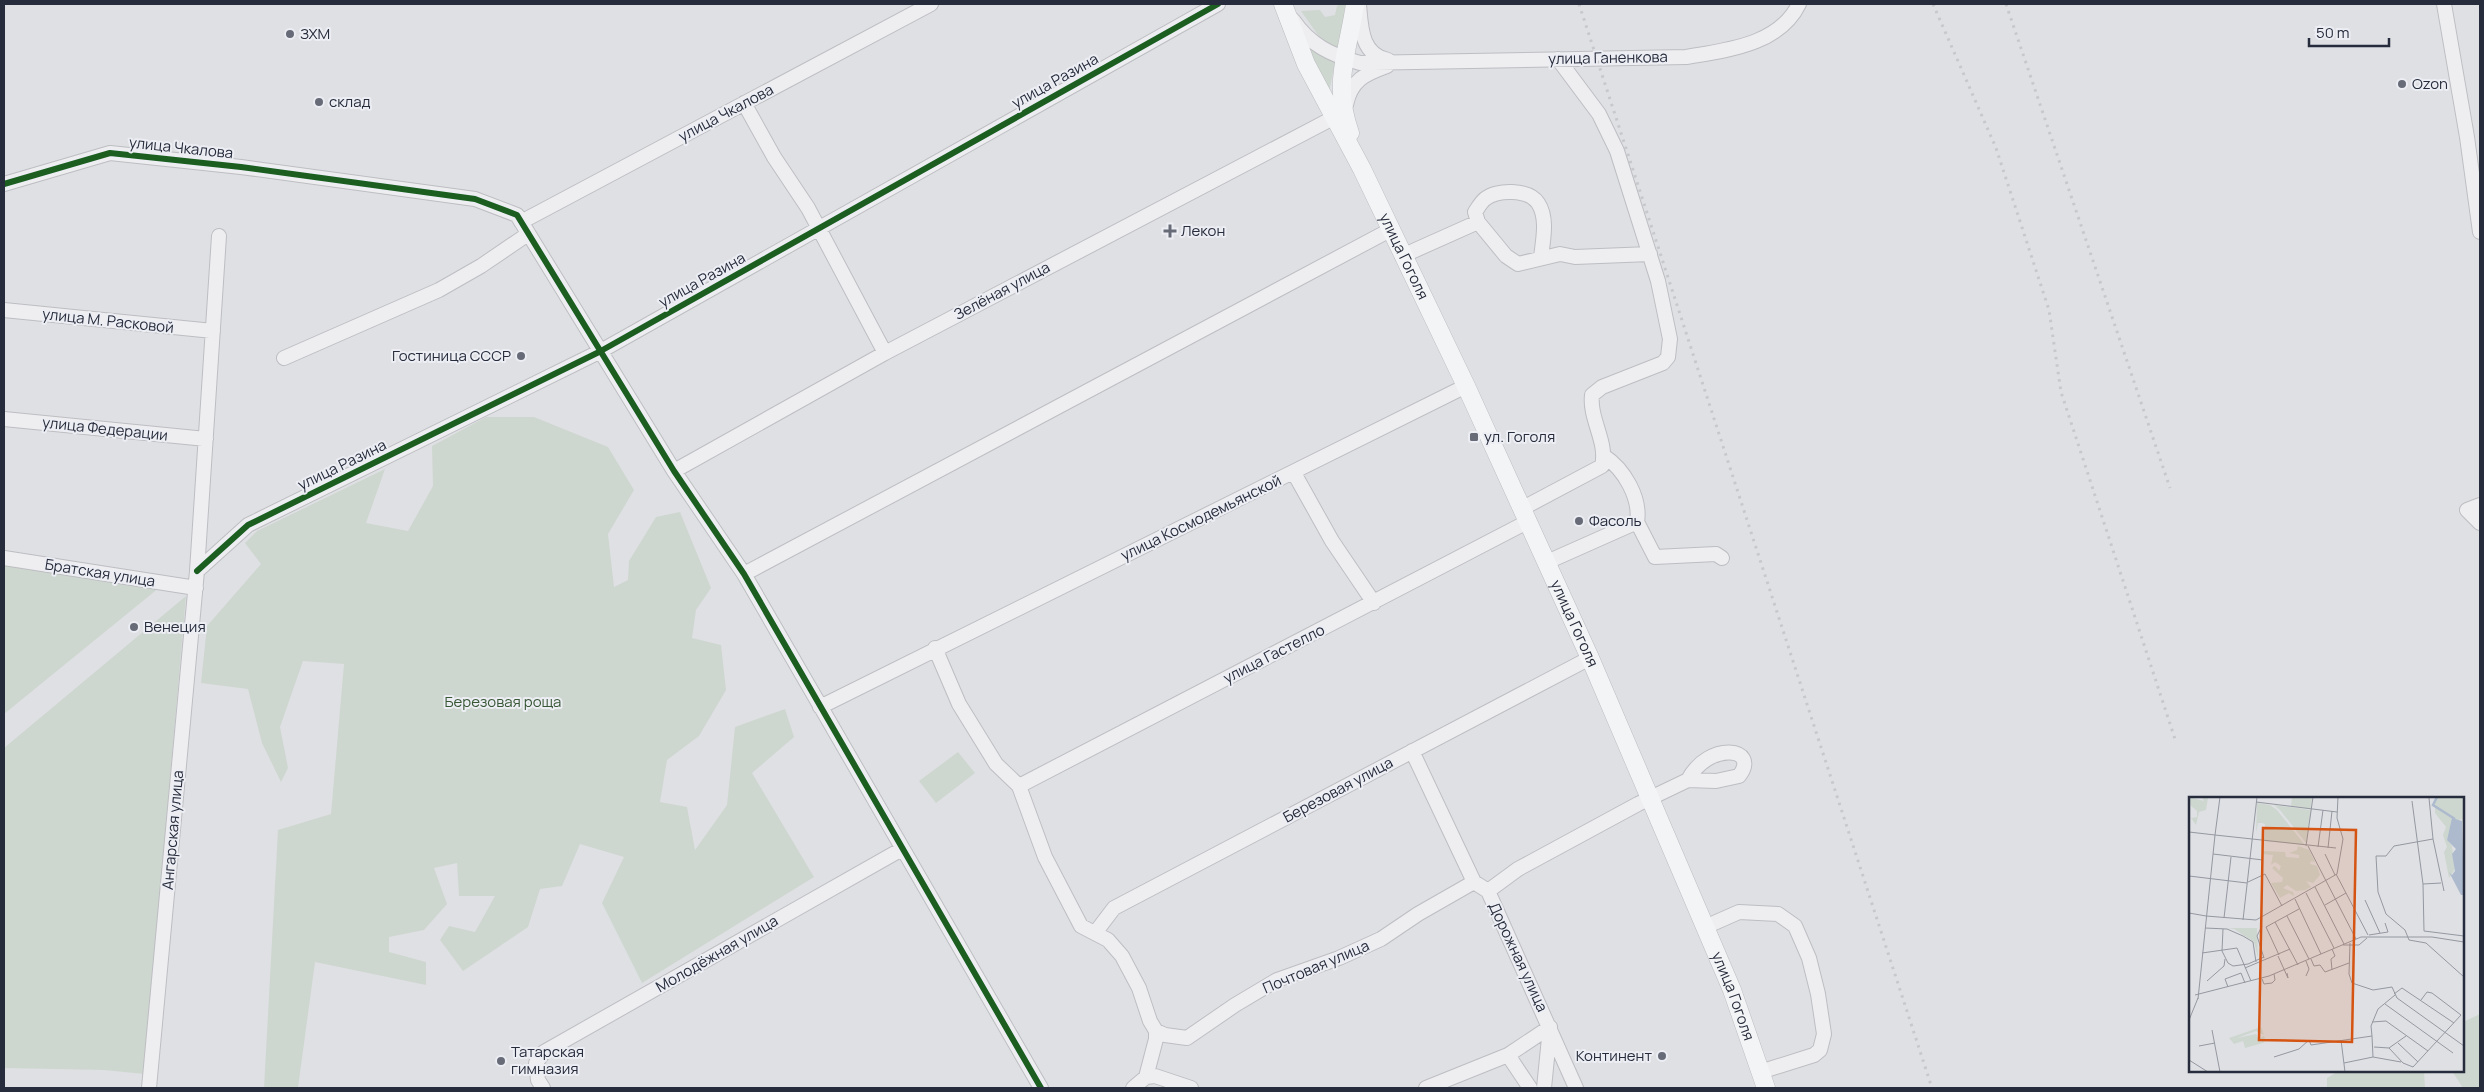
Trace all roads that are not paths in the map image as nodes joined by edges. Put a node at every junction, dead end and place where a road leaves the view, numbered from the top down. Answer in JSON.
{"nodes":[{"id":1,"x":931,"y":4,"type":"edge"},
{"id":2,"x":1218,"y":4,"type":"edge"},
{"id":3,"x":1355,"y":4,"type":"edge"},
{"id":4,"x":1359,"y":4,"type":"edge"},
{"id":5,"x":1799,"y":4,"type":"edge"},
{"id":6,"x":2444,"y":4,"type":"edge"},
{"id":7,"x":1283,"y":6,"type":"edge"},
{"id":8,"x":1344,"y":59,"type":"junction"},
{"id":9,"x":1558,"y":59,"type":"junction"},
{"id":10,"x":1399,"y":62,"type":"junction"},
{"id":11,"x":744,"y":104,"type":"junction"},
{"id":12,"x":1338,"y":116,"type":"junction"},
{"id":13,"x":2474,"y":136,"type":"edge"},
{"id":14,"x":4,"y":184,"type":"edge"},
{"id":15,"x":1478,"y":222,"type":"junction"},
{"id":16,"x":525,"y":228,"type":"junction"},
{"id":17,"x":819,"y":228,"type":"junction"},
{"id":18,"x":1390,"y":230,"type":"junction"},
{"id":19,"x":2480,"y":232,"type":"edge"},
{"id":20,"x":219,"y":236,"type":"dead end"},
{"id":21,"x":1650,"y":254,"type":"junction"},
{"id":22,"x":1402,"y":256,"type":"junction"},
{"id":23,"x":1541,"y":257,"type":"junction"},
{"id":24,"x":4,"y":310,"type":"edge"},
{"id":25,"x":213,"y":331,"type":"junction"},
{"id":26,"x":599,"y":352,"type":"junction"},
{"id":27,"x":885,"y":353,"type":"junction"},
{"id":28,"x":284,"y":358,"type":"dead end"},
{"id":29,"x":1466,"y":386,"type":"junction"},
{"id":30,"x":4,"y":419,"type":"edge"},
{"id":31,"x":206,"y":439,"type":"junction"},
{"id":32,"x":1604,"y":456,"type":"junction"},
{"id":33,"x":674,"y":471,"type":"junction"},
{"id":34,"x":1294,"y":473,"type":"junction"},
{"id":35,"x":2480,"y":505,"type":"edge"},
{"id":36,"x":1526,"y":514,"type":"junction"},
{"id":37,"x":1637,"y":522,"type":"junction"},
{"id":38,"x":2480,"y":523,"type":"edge"},
{"id":39,"x":4,"y":558,"type":"edge"},
{"id":40,"x":1722,"y":558,"type":"dead end"},
{"id":41,"x":1547,"y":562,"type":"junction"},
{"id":42,"x":198,"y":571,"type":"junction"},
{"id":43,"x":744,"y":574,"type":"junction"},
{"id":44,"x":196,"y":588,"type":"junction"},
{"id":45,"x":1374,"y":603,"type":"junction"},
{"id":46,"x":936,"y":648,"type":"junction"},
{"id":47,"x":1590,"y":658,"type":"junction"},
{"id":48,"x":820,"y":707,"type":"junction"},
{"id":49,"x":1412,"y":752,"type":"junction"},
{"id":50,"x":1688,"y":780,"type":"dead end"},
{"id":51,"x":1019,"y":786,"type":"junction"},
{"id":52,"x":1650,"y":798,"type":"junction"},
{"id":53,"x":902,"y":849,"type":"junction"},
{"id":54,"x":1474,"y":882,"type":"junction"},
{"id":55,"x":1488,"y":891,"type":"junction"},
{"id":56,"x":1706,"y":927,"type":"junction"},
{"id":57,"x":1095,"y":933,"type":"junction"},
{"id":58,"x":1550,"y":1027,"type":"junction"},
{"id":59,"x":1156,"y":1031,"type":"junction"},
{"id":60,"x":1508,"y":1055,"type":"junction"},
{"id":61,"x":1146,"y":1078,"type":"junction"},
{"id":62,"x":1763,"y":1080,"type":"edge"},
{"id":63,"x":149,"y":1088,"type":"edge"},
{"id":64,"x":543,"y":1088,"type":"edge"},
{"id":65,"x":1041,"y":1088,"type":"edge"},
{"id":66,"x":1133,"y":1088,"type":"edge"},
{"id":67,"x":1191,"y":1088,"type":"edge"},
{"id":68,"x":1426,"y":1088,"type":"edge"},
{"id":69,"x":1530,"y":1088,"type":"edge"},
{"id":70,"x":1544,"y":1088,"type":"edge"},
{"id":71,"x":1576,"y":1088,"type":"edge"}],
"edges":[{"from":1,"to":11,"type":"street","name":"улица Чкалова"},
{"from":2,"to":17,"type":"street","name":"улица Разина"},
{"from":3,"to":8,"type":"main road"},
{"from":4,"to":10,"type":"street"},
{"from":5,"to":9,"type":"street","name":"улица Ганенкова"},
{"from":6,"to":13,"type":"street"},
{"from":7,"to":8,"type":"street"},
{"from":7,"to":12,"type":"main road"},
{"from":8,"to":10,"type":"street"},
{"from":8,"to":12,"type":"main road"},
{"from":9,"to":10,"type":"street","name":"улица Ганенкова"},
{"from":9,"to":21,"type":"street"},
{"from":10,"to":12,"type":"street"},
{"from":11,"to":16,"type":"street","name":"улица Чкалова"},
{"from":11,"to":17,"type":"street"},
{"from":12,"to":18,"type":"main road","name":"улица Гоголя"},
{"from":12,"to":27,"type":"street","name":"Зелёная улица"},
{"from":13,"to":19,"type":"street"},
{"from":14,"to":16,"type":"street","name":"улица Чкалова"},
{"from":15,"to":22,"type":"street"},
{"from":15,"to":23,"type":"street"},
{"from":15,"to":23,"type":"street"},
{"from":16,"to":26,"type":"street"},
{"from":16,"to":28,"type":"street","name":"улица Чкалова"},
{"from":17,"to":26,"type":"street","name":"улица Разина"},
{"from":17,"to":27,"type":"street"},
{"from":18,"to":22,"type":"main road","name":"улица Гоголя"},
{"from":18,"to":43,"type":"street"},
{"from":20,"to":25,"type":"street","name":"Ангарская улица"},
{"from":21,"to":23,"type":"street"},
{"from":21,"to":32,"type":"street"},
{"from":22,"to":29,"type":"main road","name":"улица Гоголя"},
{"from":24,"to":25,"type":"street","name":"улица М. Расковой"},
{"from":25,"to":31,"type":"street","name":"Ангарская улица"},
{"from":26,"to":33,"type":"street"},
{"from":26,"to":42,"type":"street","name":"улица Разина"},
{"from":27,"to":33,"type":"street","name":"Зелёная улица"},
{"from":29,"to":34,"type":"street","name":"улица Космодемьянской"},
{"from":29,"to":36,"type":"main road","name":"улица Гоголя"},
{"from":30,"to":31,"type":"street","name":"улица Федерации"},
{"from":31,"to":42,"type":"street","name":"Ангарская улица"},
{"from":32,"to":36,"type":"street","name":"улица Гастелло"},
{"from":32,"to":37,"type":"street"},
{"from":33,"to":43,"type":"street"},
{"from":34,"to":45,"type":"street"},
{"from":34,"to":46,"type":"street","name":"улица Космодемьянской"},
{"from":35,"to":38,"type":"street"},
{"from":36,"to":41,"type":"main road","name":"улица Гоголя"},
{"from":36,"to":45,"type":"street","name":"улица Гастелло"},
{"from":37,"to":40,"type":"street"},
{"from":37,"to":41,"type":"street"},
{"from":39,"to":44,"type":"street","name":"Братская улица"},
{"from":41,"to":47,"type":"main road","name":"улица Гоголя"},
{"from":42,"to":44,"type":"street","name":"Ангарская улица"},
{"from":43,"to":48,"type":"street"},
{"from":44,"to":63,"type":"street","name":"Ангарская улица"},
{"from":45,"to":51,"type":"street","name":"улица Гастелло"},
{"from":46,"to":48,"type":"street","name":"улица Космодемьянской"},
{"from":46,"to":51,"type":"street"},
{"from":47,"to":49,"type":"street","name":"Березовая улица"},
{"from":47,"to":52,"type":"main road","name":"улица Гоголя"},
{"from":48,"to":53,"type":"street"},
{"from":49,"to":54,"type":"street"},
{"from":49,"to":57,"type":"street","name":"Березовая улица"},
{"from":50,"to":52,"type":"street"},
{"from":51,"to":57,"type":"street"},
{"from":52,"to":55,"type":"street"},
{"from":52,"to":56,"type":"main road","name":"улица Гоголя"},
{"from":53,"to":64,"type":"street","name":"Молодёжная улица"},
{"from":53,"to":65,"type":"street"},
{"from":54,"to":55,"type":"street","name":"Дорожная улица"},
{"from":54,"to":59,"type":"street","name":"Почтовая улица"},
{"from":55,"to":58,"type":"street","name":"Дорожная улица"},
{"from":56,"to":62,"type":"main road","name":"улица Гоголя"},
{"from":56,"to":62,"type":"street"},
{"from":57,"to":59,"type":"street"},
{"from":58,"to":60,"type":"street"},
{"from":58,"to":70,"type":"street"},
{"from":58,"to":71,"type":"street","name":"Дорожная улица"},
{"from":59,"to":61,"type":"street"},
{"from":60,"to":68,"type":"street"},
{"from":60,"to":69,"type":"street"},
{"from":61,"to":66,"type":"street"},
{"from":61,"to":67,"type":"street"}]}
